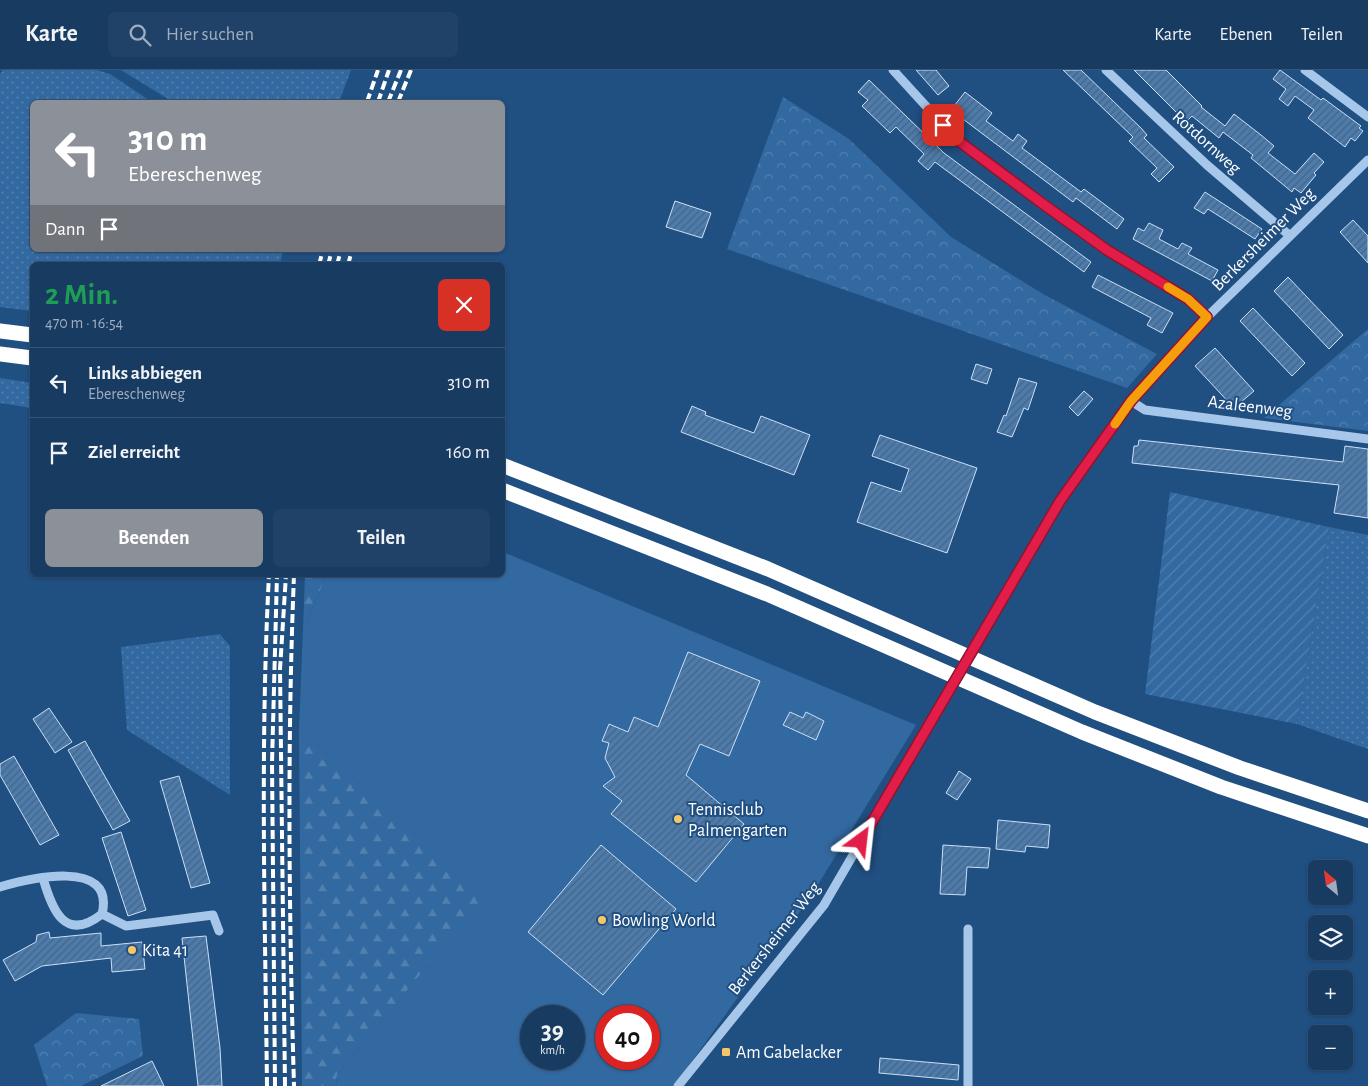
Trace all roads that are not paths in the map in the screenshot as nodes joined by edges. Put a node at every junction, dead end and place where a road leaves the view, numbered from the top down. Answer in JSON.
{"nodes":[{"id":1,"x":893,"y":70,"type":"edge"},
{"id":2,"x":1106,"y":70,"type":"edge"},
{"id":3,"x":1305,"y":70,"type":"edge"},
{"id":4,"x":1368,"y":117,"type":"edge"},
{"id":5,"x":1368,"y":160,"type":"edge"},
{"id":6,"x":1289,"y":235,"type":"junction"},
{"id":7,"x":1207,"y":317,"type":"junction"},
{"id":8,"x":0,"y":330,"type":"edge"},
{"id":9,"x":30,"y":335,"type":"edge"},
{"id":10,"x":0,"y":354,"type":"edge"},
{"id":11,"x":30,"y":358,"type":"edge"},
{"id":12,"x":1131,"y":401,"type":"junction"},
{"id":13,"x":1368,"y":438,"type":"edge"},
{"id":14,"x":505,"y":467,"type":"edge"},
{"id":15,"x":505,"y":491,"type":"edge"},
{"id":16,"x":1368,"y":811,"type":"edge"},
{"id":17,"x":1368,"y":836,"type":"edge"},
{"id":18,"x":44,"y":878,"type":"junction"},
{"id":19,"x":0,"y":887,"type":"edge"},
{"id":20,"x":102,"y":914,"type":"junction"},
{"id":21,"x":968,"y":929,"type":"dead end"},
{"id":22,"x":219,"y":931,"type":"dead end"},
{"id":23,"x":678,"y":1086,"type":"edge"},
{"id":24,"x":968,"y":1086,"type":"edge"}],
"edges":[{"from":1,"to":7,"type":"street"},
{"from":2,"to":6,"type":"street","name":"Rotdornweg"},
{"from":3,"to":4,"type":"street"},
{"from":5,"to":6,"type":"street","name":"Berkersheimer Weg"},
{"from":6,"to":7,"type":"street","name":"Berkersheimer Weg"},
{"from":7,"to":12,"type":"street","name":"Berkersheimer Weg"},
{"from":8,"to":9,"type":"highway"},
{"from":10,"to":11,"type":"highway"},
{"from":12,"to":13,"type":"street","name":"Azaleenweg"},
{"from":12,"to":23,"type":"street","name":"Berkersheimer Weg","bridge":true},
{"from":14,"to":16,"type":"highway"},
{"from":15,"to":17,"type":"highway"},
{"from":18,"to":19,"type":"street"},
{"from":18,"to":20,"type":"street"},
{"from":18,"to":20,"type":"street"},
{"from":20,"to":22,"type":"street"},
{"from":21,"to":24,"type":"street"}]}
